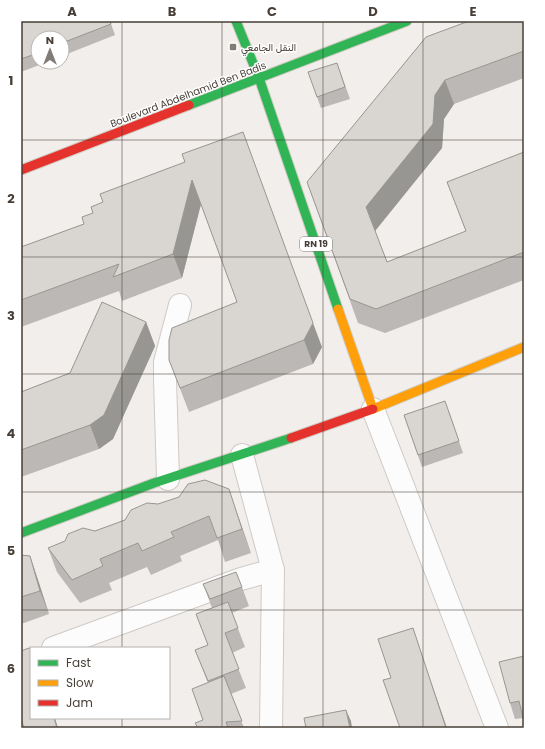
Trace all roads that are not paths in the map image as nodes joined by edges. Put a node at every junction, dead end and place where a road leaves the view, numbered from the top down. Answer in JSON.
{"nodes":[{"id":1,"x":236,"y":21,"type":"edge"},
{"id":2,"x":407,"y":21,"type":"edge"},
{"id":3,"x":259,"y":78,"type":"junction"},
{"id":4,"x":21,"y":170,"type":"edge"},
{"id":5,"x":180,"y":305,"type":"dead end"},
{"id":6,"x":524,"y":347,"type":"edge"},
{"id":7,"x":373,"y":410,"type":"junction"},
{"id":8,"x":242,"y":455,"type":"junction"},
{"id":9,"x":168,"y":479,"type":"junction"},
{"id":10,"x":21,"y":533,"type":"edge"},
{"id":11,"x":273,"y":570,"type":"junction"},
{"id":12,"x":56,"y":647,"type":"edge"},
{"id":13,"x":271,"y":728,"type":"edge"},
{"id":14,"x":497,"y":728,"type":"edge"}],
"edges":[{"from":1,"to":3,"type":"main road","number":"RN 19"},
{"from":2,"to":3,"type":"main road","name":"Boulevard Abdelhamid Ben Badis"},
{"from":3,"to":4,"type":"main road","name":"Boulevard Abdelhamid Ben Badis"},
{"from":3,"to":7,"type":"main road","number":"RN 19"},
{"from":5,"to":9,"type":"street"},
{"from":6,"to":7,"type":"main road"},
{"from":7,"to":8,"type":"main road"},
{"from":7,"to":14,"type":"street"},
{"from":8,"to":9,"type":"main road"},
{"from":8,"to":11,"type":"street"},
{"from":9,"to":10,"type":"main road"},
{"from":11,"to":12,"type":"street"},
{"from":11,"to":13,"type":"street"}]}
